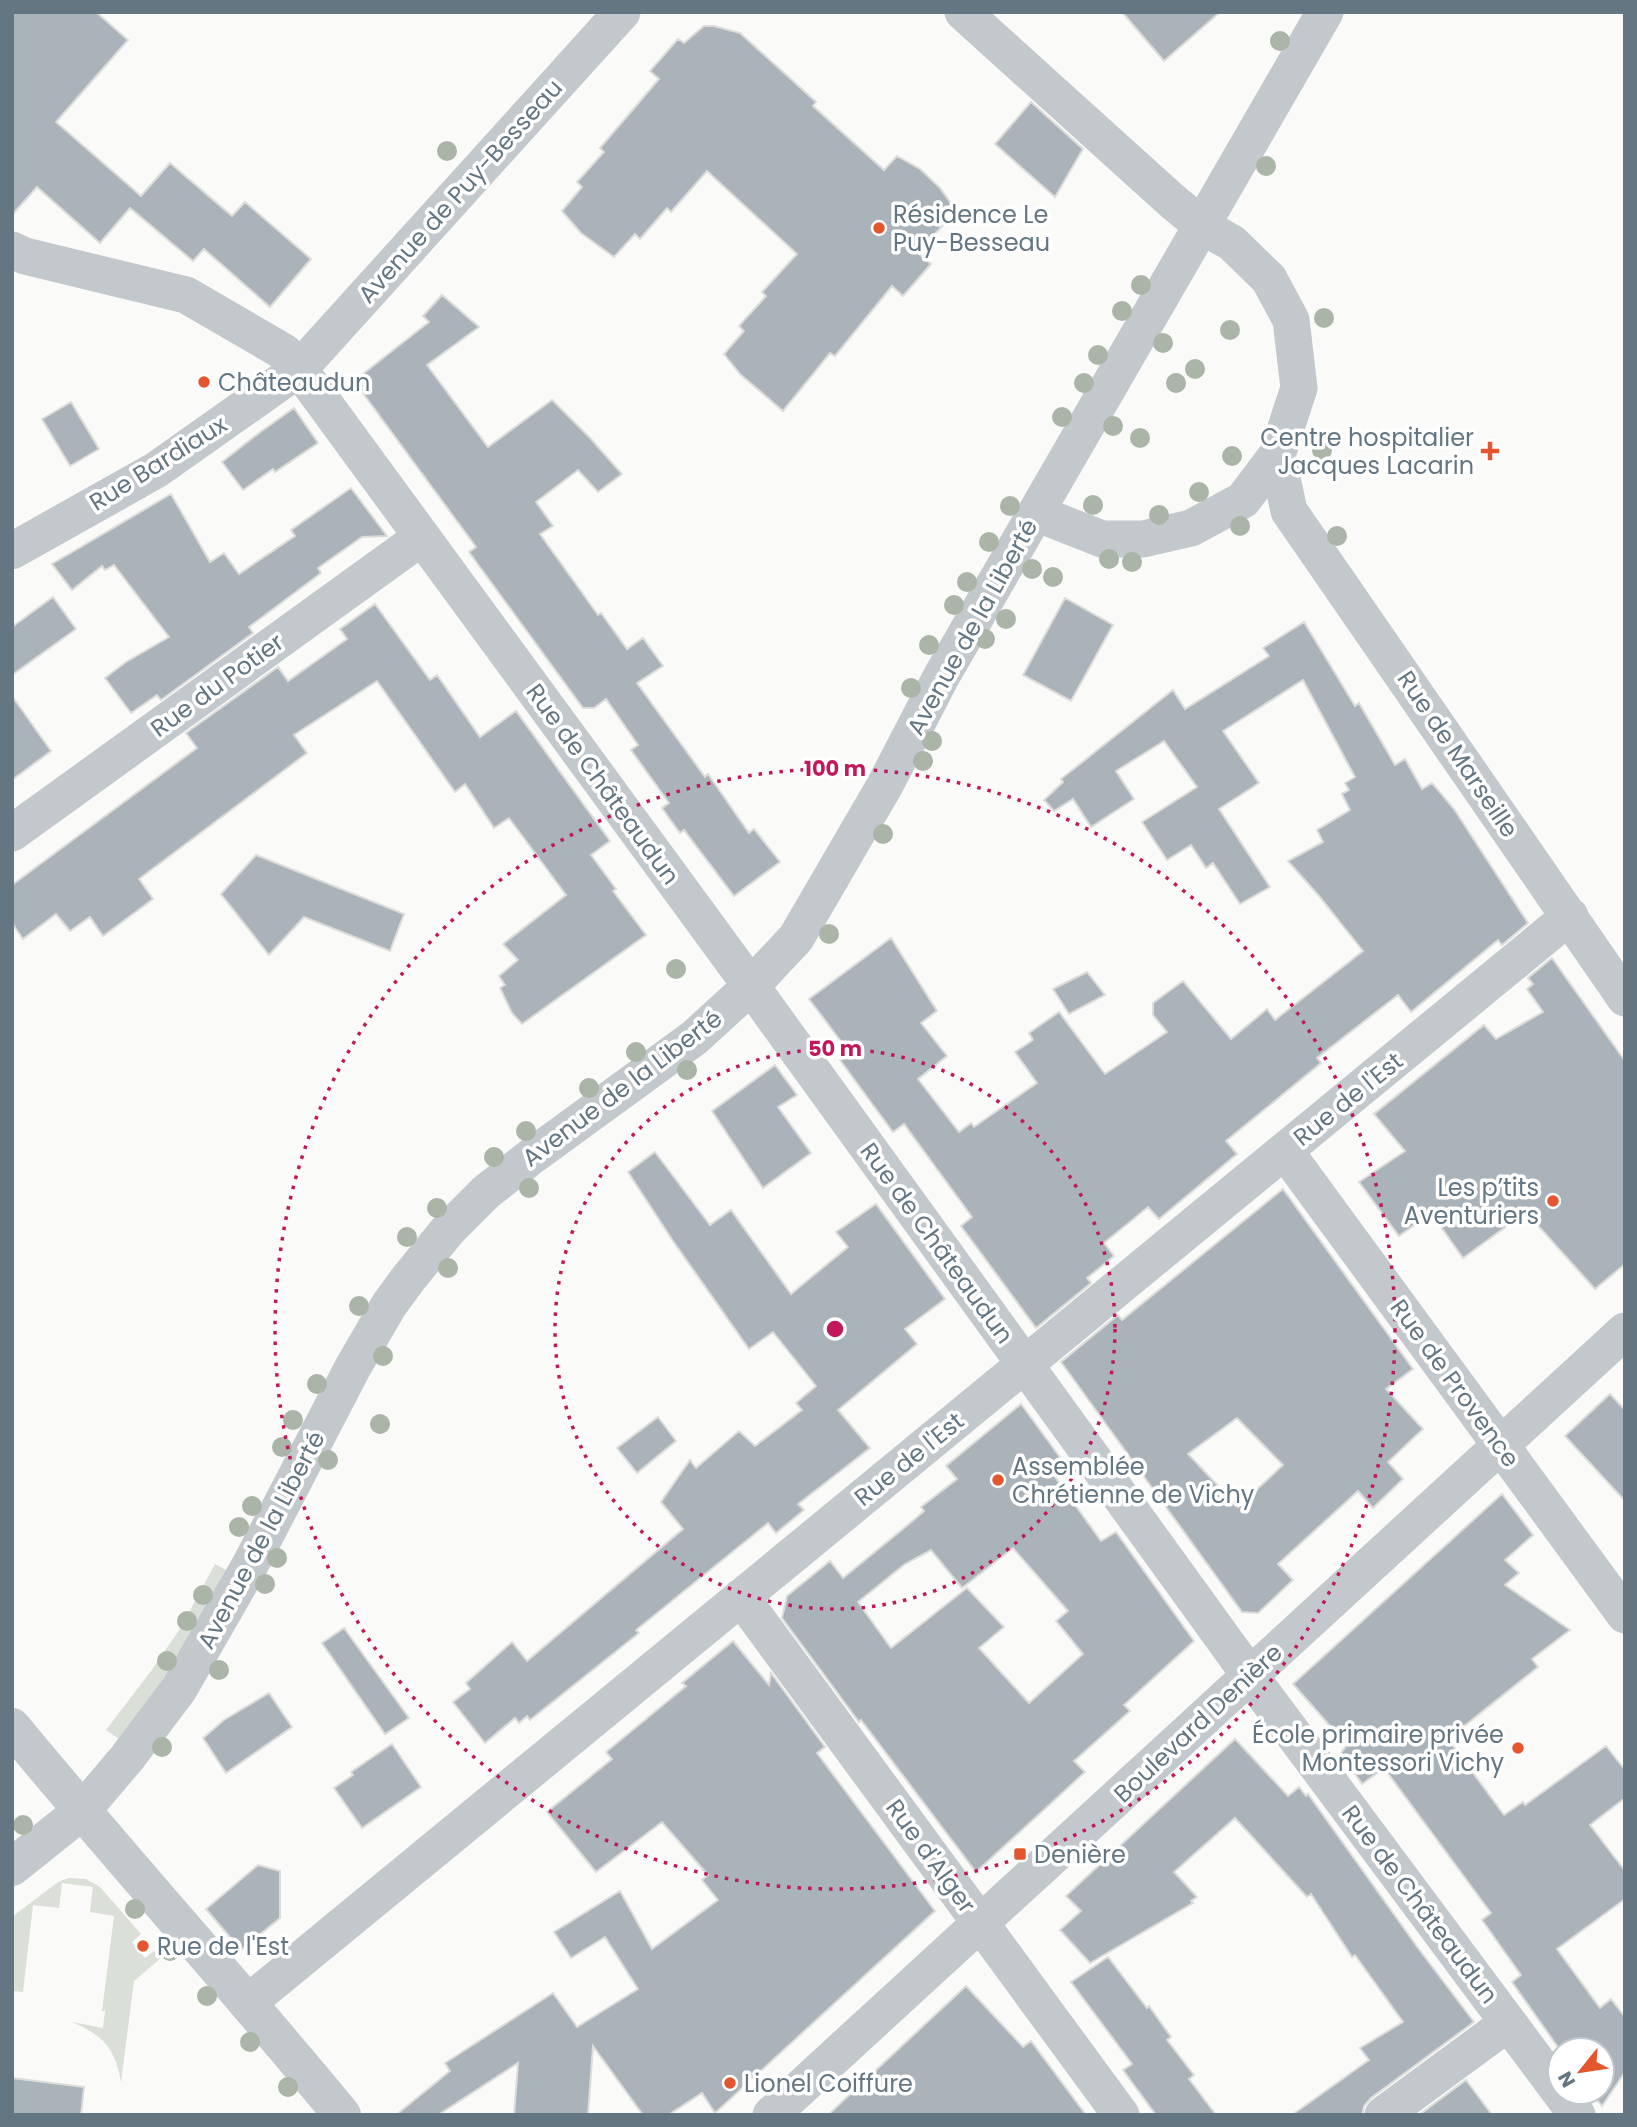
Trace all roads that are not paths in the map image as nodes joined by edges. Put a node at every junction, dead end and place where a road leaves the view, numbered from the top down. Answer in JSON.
{"nodes":[{"id":1,"x":621,"y":12,"type":"edge"},
{"id":2,"x":963,"y":12,"type":"edge"},
{"id":3,"x":1325,"y":12,"type":"edge"},
{"id":4,"x":1202,"y":226,"type":"junction"},
{"id":5,"x":12,"y":250,"type":"edge"},
{"id":6,"x":299,"y":369,"type":"junction"},
{"id":7,"x":1277,"y":455,"type":"junction"},
{"id":8,"x":1243,"y":500,"type":"junction"},
{"id":9,"x":1289,"y":511,"type":"junction"},
{"id":10,"x":1036,"y":513,"type":"junction"},
{"id":11,"x":422,"y":537,"type":"junction"},
{"id":12,"x":12,"y":551,"type":"edge"},
{"id":13,"x":12,"y":833,"type":"edge"},
{"id":14,"x":1570,"y":916,"type":"junction"},
{"id":15,"x":751,"y":986,"type":"junction"},
{"id":16,"x":1625,"y":998,"type":"edge"},
{"id":17,"x":1285,"y":1151,"type":"junction"},
{"id":18,"x":1625,"y":1331,"type":"edge"},
{"id":19,"x":1025,"y":1364,"type":"junction"},
{"id":20,"x":1500,"y":1446,"type":"junction"},
{"id":21,"x":741,"y":1597,"type":"junction"},
{"id":22,"x":1625,"y":1615,"type":"edge"},
{"id":23,"x":1250,"y":1675,"type":"junction"},
{"id":24,"x":12,"y":1727,"type":"edge"},
{"id":25,"x":82,"y":1811,"type":"junction"},
{"id":26,"x":12,"y":1867,"type":"edge"},
{"id":27,"x":980,"y":1923,"type":"junction"},
{"id":28,"x":248,"y":2002,"type":"junction"},
{"id":29,"x":1508,"y":2023,"type":"junction"},
{"id":30,"x":342,"y":2115,"type":"edge"},
{"id":31,"x":771,"y":2115,"type":"edge"},
{"id":32,"x":1121,"y":2115,"type":"edge"},
{"id":33,"x":1383,"y":2115,"type":"edge"},
{"id":34,"x":1577,"y":2115,"type":"edge"}],
"edges":[{"from":1,"to":6,"type":"street","name":"Avenue de Puy-Besseau"},
{"from":2,"to":4,"type":"street"},
{"from":3,"to":4,"type":"street","name":"Avenue de la Liberté"},
{"from":4,"to":7,"type":"street"},
{"from":4,"to":10,"type":"street","name":"Avenue de la Liberté"},
{"from":5,"to":6,"type":"street"},
{"from":6,"to":11,"type":"street","name":"Rue de Châteaudun"},
{"from":6,"to":12,"type":"street","name":"Rue Bardiaux"},
{"from":7,"to":8,"type":"street"},
{"from":7,"to":9,"type":"street","name":"Rue de Marseille"},
{"from":8,"to":9,"type":"street"},
{"from":8,"to":10,"type":"street"},
{"from":9,"to":14,"type":"street","name":"Rue de Marseille"},
{"from":10,"to":15,"type":"street","name":"Avenue de la Liberté"},
{"from":11,"to":13,"type":"street","name":"Rue du Potier"},
{"from":11,"to":15,"type":"street","name":"Rue de Châteaudun"},
{"from":14,"to":16,"type":"street","name":"Rue de Marseille"},
{"from":14,"to":17,"type":"street","name":"Rue de l'Est"},
{"from":15,"to":19,"type":"street","name":"Rue de Châteaudun"},
{"from":15,"to":25,"type":"street","name":"Avenue de la Liberté"},
{"from":17,"to":19,"type":"street","name":"Rue de l'Est"},
{"from":17,"to":20,"type":"street","name":"Rue de Provence"},
{"from":18,"to":20,"type":"street","name":"Boulevard Denière"},
{"from":19,"to":21,"type":"street","name":"Rue de l'Est"},
{"from":19,"to":23,"type":"street","name":"Rue de Châteaudun"},
{"from":20,"to":22,"type":"street","name":"Rue de Provence"},
{"from":20,"to":23,"type":"street","name":"Boulevard Denière"},
{"from":21,"to":27,"type":"street","name":"Rue d'Alger"},
{"from":21,"to":28,"type":"street","name":"Rue de l'Est"},
{"from":23,"to":27,"type":"street","name":"Boulevard Denière"},
{"from":23,"to":29,"type":"street","name":"Rue de Châteaudun"},
{"from":24,"to":25,"type":"street"},
{"from":25,"to":26,"type":"street","name":"Avenue de la Liberté"},
{"from":25,"to":28,"type":"street"},
{"from":27,"to":31,"type":"street","name":"Boulevard Denière"},
{"from":27,"to":32,"type":"street","name":"Rue d'Alger"},
{"from":28,"to":30,"type":"street"},
{"from":29,"to":33,"type":"street"},
{"from":29,"to":34,"type":"street","name":"Rue de Châteaudun"}]}
